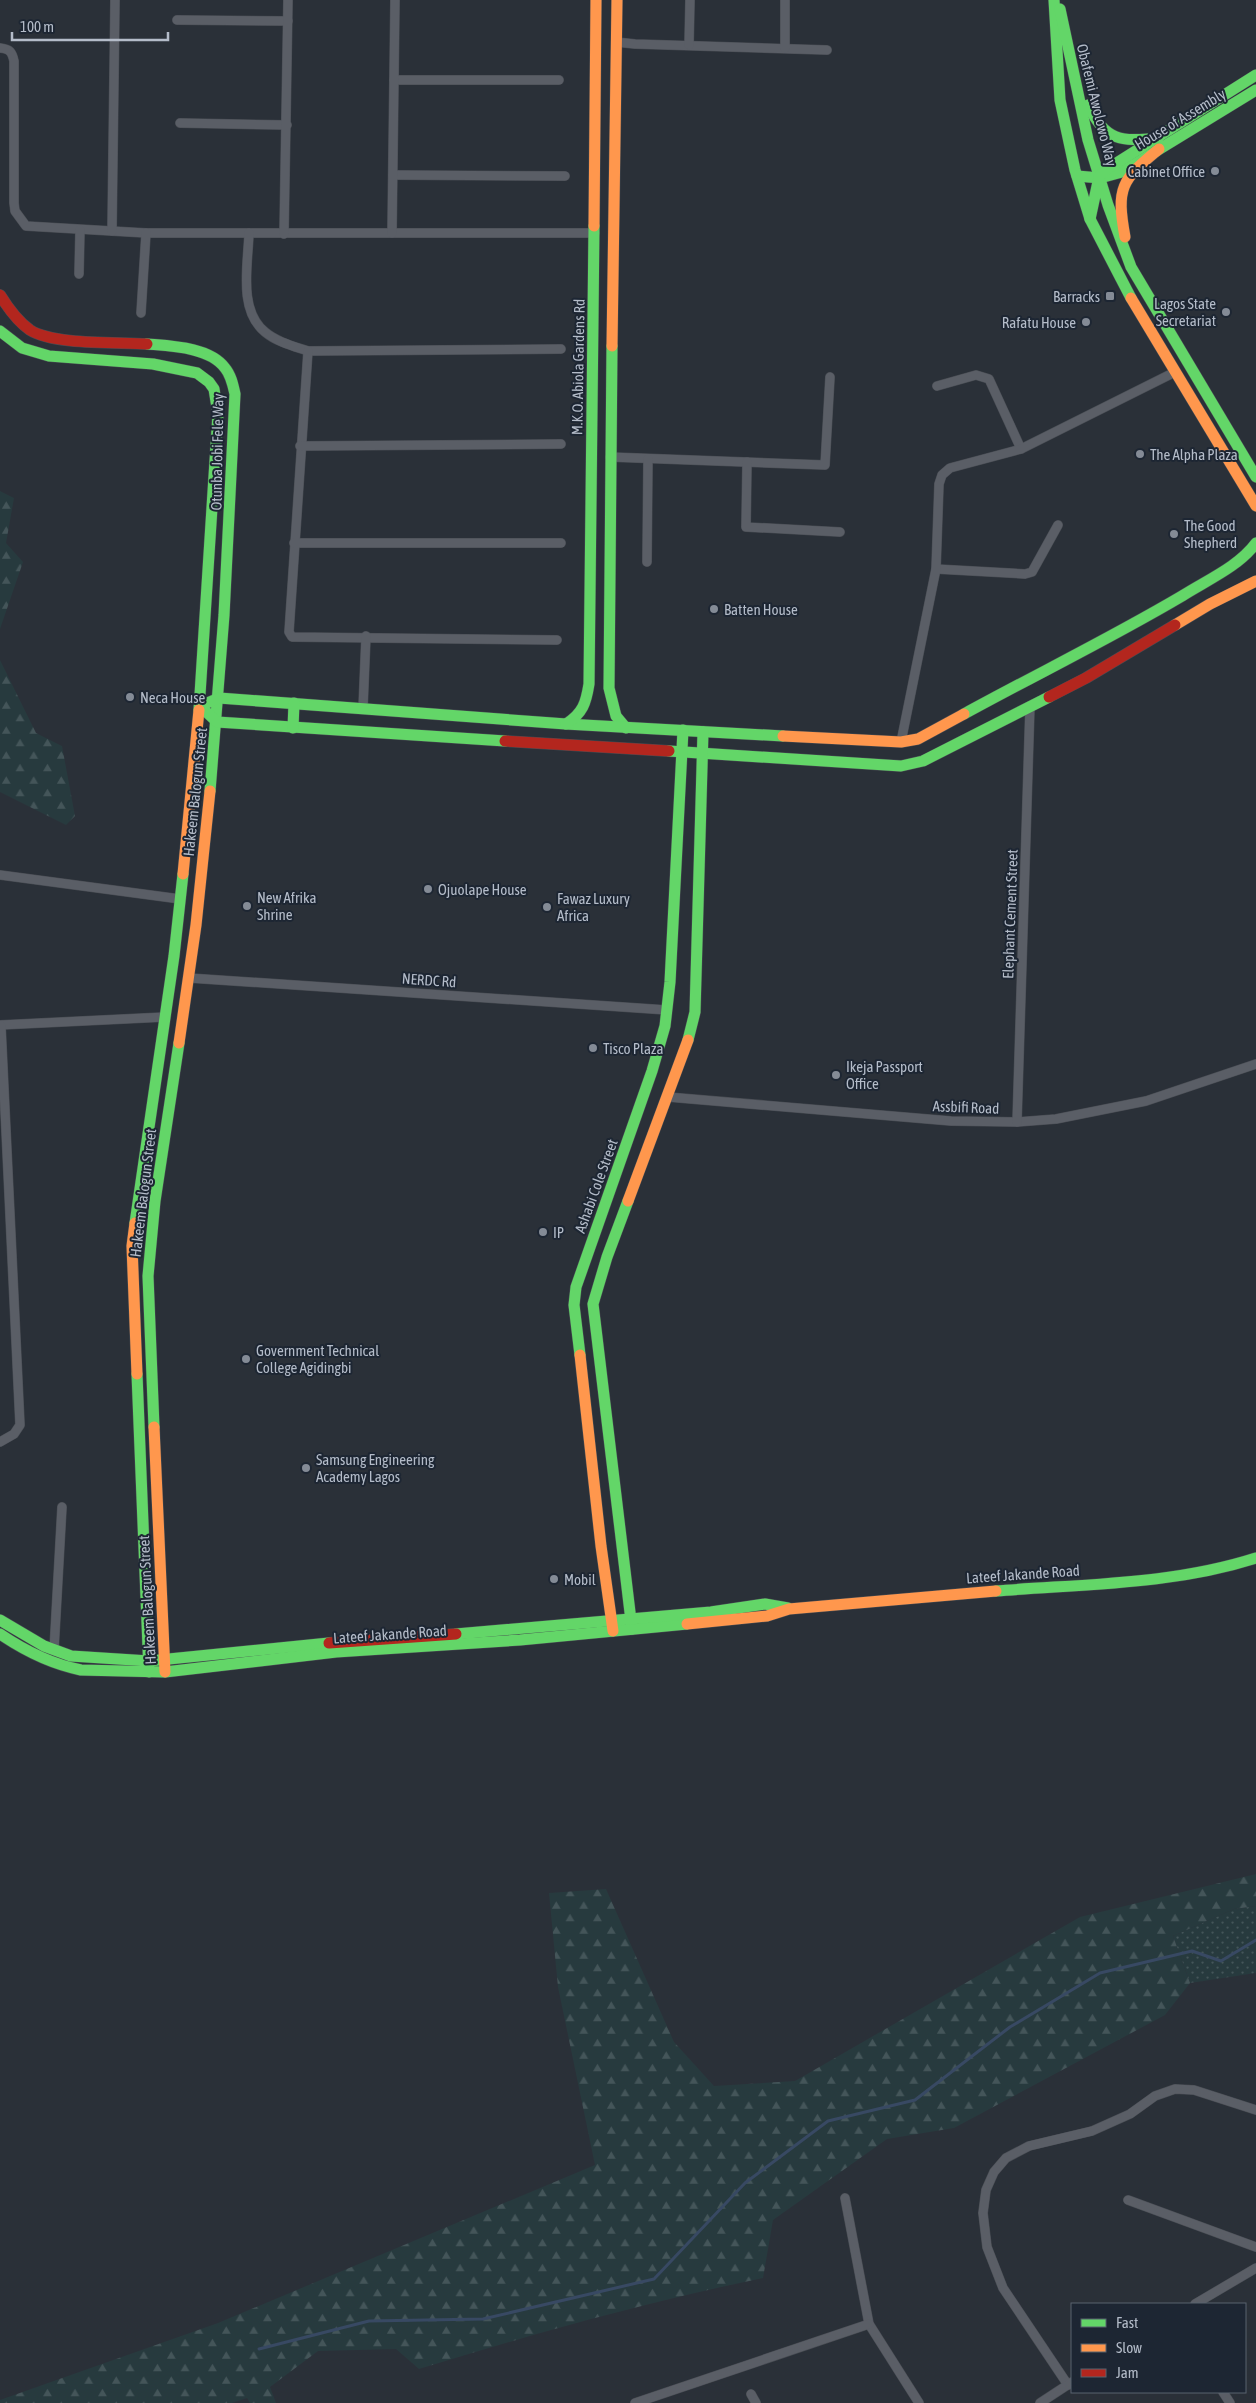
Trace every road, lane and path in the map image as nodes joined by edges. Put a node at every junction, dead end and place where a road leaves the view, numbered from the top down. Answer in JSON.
{"nodes":[{"id":1,"x":115,"y":0,"type":"edge"},
{"id":2,"x":288,"y":0,"type":"edge"},
{"id":3,"x":395,"y":0,"type":"edge"},
{"id":4,"x":596,"y":0,"type":"edge"},
{"id":5,"x":617,"y":0,"type":"edge"},
{"id":6,"x":690,"y":0,"type":"edge"},
{"id":7,"x":785,"y":0,"type":"edge"},
{"id":8,"x":1054,"y":0,"type":"edge"},
{"id":9,"x":1059,"y":0,"type":"edge"},
{"id":10,"x":177,"y":20,"type":"dead end"},
{"id":11,"x":288,"y":21,"type":"junction"},
{"id":12,"x":616,"y":42,"type":"junction"},
{"id":13,"x":689,"y":45,"type":"junction"},
{"id":14,"x":0,"y":48,"type":"edge"},
{"id":15,"x":785,"y":48,"type":"junction"},
{"id":16,"x":827,"y":50,"type":"dead end"},
{"id":17,"x":1071,"y":61,"type":"junction"},
{"id":18,"x":1256,"y":75,"type":"edge"},
{"id":19,"x":394,"y":80,"type":"junction"},
{"id":20,"x":559,"y":80,"type":"dead end"},
{"id":21,"x":1256,"y":90,"type":"edge"},
{"id":22,"x":180,"y":122,"type":"dead end"},
{"id":23,"x":287,"y":125,"type":"junction"},
{"id":24,"x":1158,"y":144,"type":"junction"},
{"id":25,"x":393,"y":176,"type":"junction"},
{"id":26,"x":565,"y":176,"type":"dead end"},
{"id":27,"x":1077,"y":176,"type":"junction"},
{"id":28,"x":1099,"y":177,"type":"junction"},
{"id":29,"x":1090,"y":219,"type":"junction"},
{"id":30,"x":80,"y":230,"type":"junction"},
{"id":31,"x":112,"y":231,"type":"junction"},
{"id":32,"x":392,"y":232,"type":"junction"},
{"id":33,"x":146,"y":233,"type":"junction"},
{"id":34,"x":595,"y":233,"type":"junction"},
{"id":35,"x":249,"y":234,"type":"junction"},
{"id":36,"x":284,"y":234,"type":"junction"},
{"id":37,"x":1131,"y":267,"type":"junction"},
{"id":38,"x":79,"y":274,"type":"dead end"},
{"id":39,"x":0,"y":295,"type":"edge"},
{"id":40,"x":141,"y":313,"type":"dead end"},
{"id":41,"x":0,"y":331,"type":"edge"},
{"id":42,"x":594,"y":332,"type":"junction"},
{"id":43,"x":612,"y":332,"type":"junction"},
{"id":44,"x":100,"y":342,"type":"junction"},
{"id":45,"x":561,"y":349,"type":"dead end"},
{"id":46,"x":308,"y":352,"type":"junction"},
{"id":47,"x":99,"y":361,"type":"junction"},
{"id":48,"x":1175,"y":372,"type":"junction"},
{"id":49,"x":830,"y":377,"type":"dead end"},
{"id":50,"x":937,"y":386,"type":"dead end"},
{"id":51,"x":561,"y":444,"type":"dead end"},
{"id":52,"x":300,"y":446,"type":"junction"},
{"id":53,"x":1021,"y":449,"type":"junction"},
{"id":54,"x":610,"y":457,"type":"junction"},
{"id":55,"x":648,"y":459,"type":"junction"},
{"id":56,"x":746,"y":462,"type":"junction"},
{"id":57,"x":1256,"y":477,"type":"edge"},
{"id":58,"x":1256,"y":506,"type":"edge"},
{"id":59,"x":1058,"y":525,"type":"dead end"},
{"id":60,"x":840,"y":532,"type":"dead end"},
{"id":61,"x":1256,"y":543,"type":"edge"},
{"id":62,"x":294,"y":544,"type":"junction"},
{"id":63,"x":561,"y":544,"type":"dead end"},
{"id":64,"x":647,"y":562,"type":"dead end"},
{"id":65,"x":936,"y":569,"type":"junction"},
{"id":66,"x":1256,"y":581,"type":"edge"},
{"id":67,"x":1199,"y":586,"type":"junction"},
{"id":68,"x":1210,"y":604,"type":"junction"},
{"id":69,"x":366,"y":636,"type":"junction"},
{"id":70,"x":556,"y":640,"type":"dead end"},
{"id":71,"x":219,"y":698,"type":"junction"},
{"id":72,"x":294,"y":703,"type":"junction"},
{"id":73,"x":200,"y":706,"type":"junction"},
{"id":74,"x":1030,"y":706,"type":"junction"},
{"id":75,"x":363,"y":708,"type":"junction"},
{"id":76,"x":217,"y":722,"type":"junction"},
{"id":77,"x":566,"y":724,"type":"junction"},
{"id":78,"x":293,"y":728,"type":"junction"},
{"id":79,"x":626,"y":728,"type":"junction"},
{"id":80,"x":683,"y":730,"type":"junction"},
{"id":81,"x":703,"y":732,"type":"junction"},
{"id":82,"x":901,"y":742,"type":"junction"},
{"id":83,"x":682,"y":752,"type":"junction"},
{"id":84,"x":703,"y":753,"type":"junction"},
{"id":85,"x":679,"y":822,"type":"junction"},
{"id":86,"x":701,"y":823,"type":"junction"},
{"id":87,"x":0,"y":875,"type":"edge"},
{"id":88,"x":180,"y":900,"type":"junction"},
{"id":89,"x":189,"y":978,"type":"junction"},
{"id":90,"x":667,"y":1010,"type":"junction"},
{"id":91,"x":166,"y":1017,"type":"junction"},
{"id":92,"x":1,"y":1026,"type":"edge"},
{"id":93,"x":2,"y":1062,"type":"edge"},
{"id":94,"x":1256,"y":1064,"type":"edge"},
{"id":95,"x":668,"y":1097,"type":"junction"},
{"id":96,"x":150,"y":1112,"type":"junction"},
{"id":97,"x":168,"y":1115,"type":"junction"},
{"id":98,"x":1018,"y":1122,"type":"junction"},
{"id":99,"x":0,"y":1442,"type":"edge"},
{"id":100,"x":142,"y":1494,"type":"junction"},
{"id":101,"x":158,"y":1494,"type":"junction"},
{"id":102,"x":62,"y":1507,"type":"dead end"},
{"id":103,"x":623,"y":1555,"type":"junction"},
{"id":104,"x":603,"y":1557,"type":"junction"},
{"id":105,"x":1256,"y":1558,"type":"edge"},
{"id":106,"x":0,"y":1620,"type":"edge"},
{"id":107,"x":632,"y":1624,"type":"junction"},
{"id":108,"x":613,"y":1626,"type":"junction"},
{"id":109,"x":0,"y":1634,"type":"edge"},
{"id":110,"x":54,"y":1650,"type":"junction"},
{"id":111,"x":164,"y":1659,"type":"junction"},
{"id":112,"x":149,"y":1666,"type":"junction"},
{"id":113,"x":165,"y":1672,"type":"junction"},
{"id":114,"x":1256,"y":2110,"type":"edge"},
{"id":115,"x":845,"y":2198,"type":"dead end"},
{"id":116,"x":1128,"y":2200,"type":"dead end"},
{"id":117,"x":1256,"y":2247,"type":"edge"},
{"id":118,"x":1256,"y":2268,"type":"edge"},
{"id":119,"x":1197,"y":2303,"type":"edge"},
{"id":120,"x":869,"y":2324,"type":"junction"},
{"id":121,"x":1070,"y":2383,"type":"edge"},
{"id":122,"x":751,"y":2394,"type":"dead end"},
{"id":123,"x":635,"y":2403,"type":"edge"},
{"id":124,"x":756,"y":2403,"type":"edge"},
{"id":125,"x":919,"y":2403,"type":"edge"},
{"id":126,"x":1040,"y":2403,"type":"edge"}],
"edges":[{"from":1,"to":31,"type":"street"},
{"from":2,"to":11,"type":"street"},
{"from":3,"to":19,"type":"street"},
{"from":4,"to":34,"type":"street","name":"M.K.O. Abiola Gardens Rd"},
{"from":5,"to":12,"type":"street"},
{"from":6,"to":13,"type":"street"},
{"from":7,"to":15,"type":"street"},
{"from":8,"to":27,"type":"street","name":"Obafemi Awolowo Way"},
{"from":9,"to":17,"type":"street","name":"Obafemi Awolowo Way"},
{"from":10,"to":11,"type":"street"},
{"from":11,"to":23,"type":"street"},
{"from":12,"to":13,"type":"street"},
{"from":12,"to":43,"type":"street"},
{"from":13,"to":15,"type":"street"},
{"from":14,"to":30,"type":"street"},
{"from":15,"to":16,"type":"street"},
{"from":17,"to":24,"type":"street"},
{"from":17,"to":28,"type":"street","name":"Obafemi Awolowo Way"},
{"from":18,"to":24,"type":"street","name":"House of Assembly"},
{"from":19,"to":20,"type":"street"},
{"from":19,"to":25,"type":"street"},
{"from":21,"to":24,"type":"street","name":"House of Assembly"},
{"from":22,"to":23,"type":"street"},
{"from":23,"to":36,"type":"street"},
{"from":24,"to":28,"type":"street","name":"House of Assembly"},
{"from":24,"to":37,"type":"street"},
{"from":25,"to":26,"type":"street"},
{"from":25,"to":32,"type":"street"},
{"from":27,"to":28,"type":"street"},
{"from":27,"to":29,"type":"street","name":"Obafemi Awolowo Way"},
{"from":28,"to":29,"type":"street"},
{"from":28,"to":37,"type":"street","name":"Obafemi Awolowo Way"},
{"from":29,"to":48,"type":"street","name":"Obafemi Awolowo Way"},
{"from":30,"to":31,"type":"street"},
{"from":30,"to":38,"type":"street"},
{"from":31,"to":33,"type":"street"},
{"from":32,"to":34,"type":"street"},
{"from":32,"to":36,"type":"street"},
{"from":33,"to":35,"type":"street"},
{"from":33,"to":40,"type":"street"},
{"from":34,"to":42,"type":"street","name":"M.K.O. Abiola Gardens Rd"},
{"from":35,"to":36,"type":"street"},
{"from":35,"to":46,"type":"street"},
{"from":37,"to":57,"type":"street","name":"Obafemi Awolowo Way"},
{"from":39,"to":44,"type":"street","name":"Otunba Jobi Fele Way"},
{"from":41,"to":47,"type":"street","name":"Otunba Jobi Fele Way"},
{"from":42,"to":43,"type":"street"},
{"from":42,"to":77,"type":"street","name":"M.K.O. Abiola Gardens Rd"},
{"from":43,"to":54,"type":"street"},
{"from":44,"to":47,"type":"street"},
{"from":44,"to":71,"type":"street","name":"Otunba Jobi Fele Way"},
{"from":45,"to":46,"type":"street"},
{"from":46,"to":52,"type":"street"},
{"from":47,"to":73,"type":"street","name":"Otunba Jobi Fele Way"},
{"from":48,"to":53,"type":"street"},
{"from":48,"to":58,"type":"street","name":"Obafemi Awolowo Way"},
{"from":49,"to":56,"type":"street"},
{"from":50,"to":53,"type":"street"},
{"from":51,"to":52,"type":"street"},
{"from":52,"to":62,"type":"street"},
{"from":53,"to":65,"type":"street"},
{"from":54,"to":55,"type":"street"},
{"from":54,"to":79,"type":"street"},
{"from":55,"to":56,"type":"street"},
{"from":55,"to":64,"type":"street"},
{"from":56,"to":60,"type":"street"},
{"from":59,"to":65,"type":"street"},
{"from":61,"to":67,"type":"street"},
{"from":62,"to":63,"type":"street"},
{"from":62,"to":69,"type":"street"},
{"from":65,"to":82,"type":"street"},
{"from":66,"to":68,"type":"street"},
{"from":67,"to":68,"type":"street"},
{"from":67,"to":82,"type":"street"},
{"from":68,"to":74,"type":"street"},
{"from":69,"to":70,"type":"street"},
{"from":69,"to":75,"type":"street"},
{"from":71,"to":72,"type":"street"},
{"from":71,"to":73,"type":"street"},
{"from":71,"to":76,"type":"street","name":"Otunba Jobi Fele Way"},
{"from":72,"to":75,"type":"street"},
{"from":72,"to":78,"type":"street"},
{"from":73,"to":76,"type":"street"},
{"from":73,"to":88,"type":"street","name":"Hakeem Balogun Street"},
{"from":74,"to":84,"type":"street"},
{"from":74,"to":98,"type":"street","name":"Elephant Cement Street"},
{"from":75,"to":77,"type":"street"},
{"from":76,"to":78,"type":"street"},
{"from":76,"to":89,"type":"street","name":"Hakeem Balogun Street"},
{"from":77,"to":79,"type":"street"},
{"from":78,"to":83,"type":"street"},
{"from":79,"to":80,"type":"street"},
{"from":80,"to":81,"type":"street"},
{"from":80,"to":83,"type":"street","name":"Ashabi Cole Street"},
{"from":81,"to":82,"type":"street"},
{"from":81,"to":84,"type":"street"},
{"from":83,"to":84,"type":"street"},
{"from":83,"to":85,"type":"street","name":"Ashabi Cole Street"},
{"from":84,"to":86,"type":"street"},
{"from":85,"to":86,"type":"street"},
{"from":85,"to":90,"type":"street","name":"Ashabi Cole Street"},
{"from":86,"to":95,"type":"street"},
{"from":87,"to":88,"type":"street"},
{"from":88,"to":91,"type":"street","name":"Hakeem Balogun Street"},
{"from":89,"to":90,"type":"street","name":"NERDC Rd"},
{"from":89,"to":97,"type":"street","name":"Hakeem Balogun Street"},
{"from":90,"to":104,"type":"street","name":"Ashabi Cole Street"},
{"from":91,"to":92,"type":"street"},
{"from":91,"to":96,"type":"street","name":"Hakeem Balogun Street"},
{"from":92,"to":93,"type":"street"},
{"from":93,"to":99,"type":"street"},
{"from":94,"to":98,"type":"street","name":"Assbifi Road"},
{"from":95,"to":98,"type":"street","name":"Assbifi Road"},
{"from":95,"to":103,"type":"street"},
{"from":96,"to":97,"type":"street"},
{"from":96,"to":100,"type":"street","name":"Hakeem Balogun Street"},
{"from":97,"to":101,"type":"street","name":"Hakeem Balogun Street"},
{"from":100,"to":101,"type":"street"},
{"from":100,"to":112,"type":"street","name":"Hakeem Balogun Street"},
{"from":101,"to":111,"type":"street","name":"Hakeem Balogun Street"},
{"from":102,"to":110,"type":"street"},
{"from":103,"to":104,"type":"street"},
{"from":103,"to":107,"type":"street"},
{"from":104,"to":108,"type":"street","name":"Ashabi Cole Street"},
{"from":105,"to":107,"type":"street","name":"Lateef Jakande Road"},
{"from":106,"to":110,"type":"street","name":"Lateef Jakande Road"},
{"from":107,"to":108,"type":"street","name":"Lateef Jakande Road"},
{"from":108,"to":111,"type":"street","name":"Lateef Jakande Road"},
{"from":108,"to":113,"type":"street","name":"Lateef Jakande Road"},
{"from":109,"to":112,"type":"street","name":"Lateef Jakande Road"},
{"from":110,"to":112,"type":"street","name":"Lateef Jakande Road"},
{"from":111,"to":112,"type":"street","name":"Lateef Jakande Road"},
{"from":111,"to":113,"type":"street","name":"Hakeem Balogun Street"},
{"from":112,"to":113,"type":"street","name":"Lateef Jakande Road"},
{"from":114,"to":121,"type":"street"},
{"from":115,"to":120,"type":"street"},
{"from":116,"to":117,"type":"street"},
{"from":118,"to":119,"type":"street"},
{"from":120,"to":123,"type":"street"},
{"from":120,"to":125,"type":"street"},
{"from":121,"to":126,"type":"street"},
{"from":122,"to":124,"type":"street"}]}
